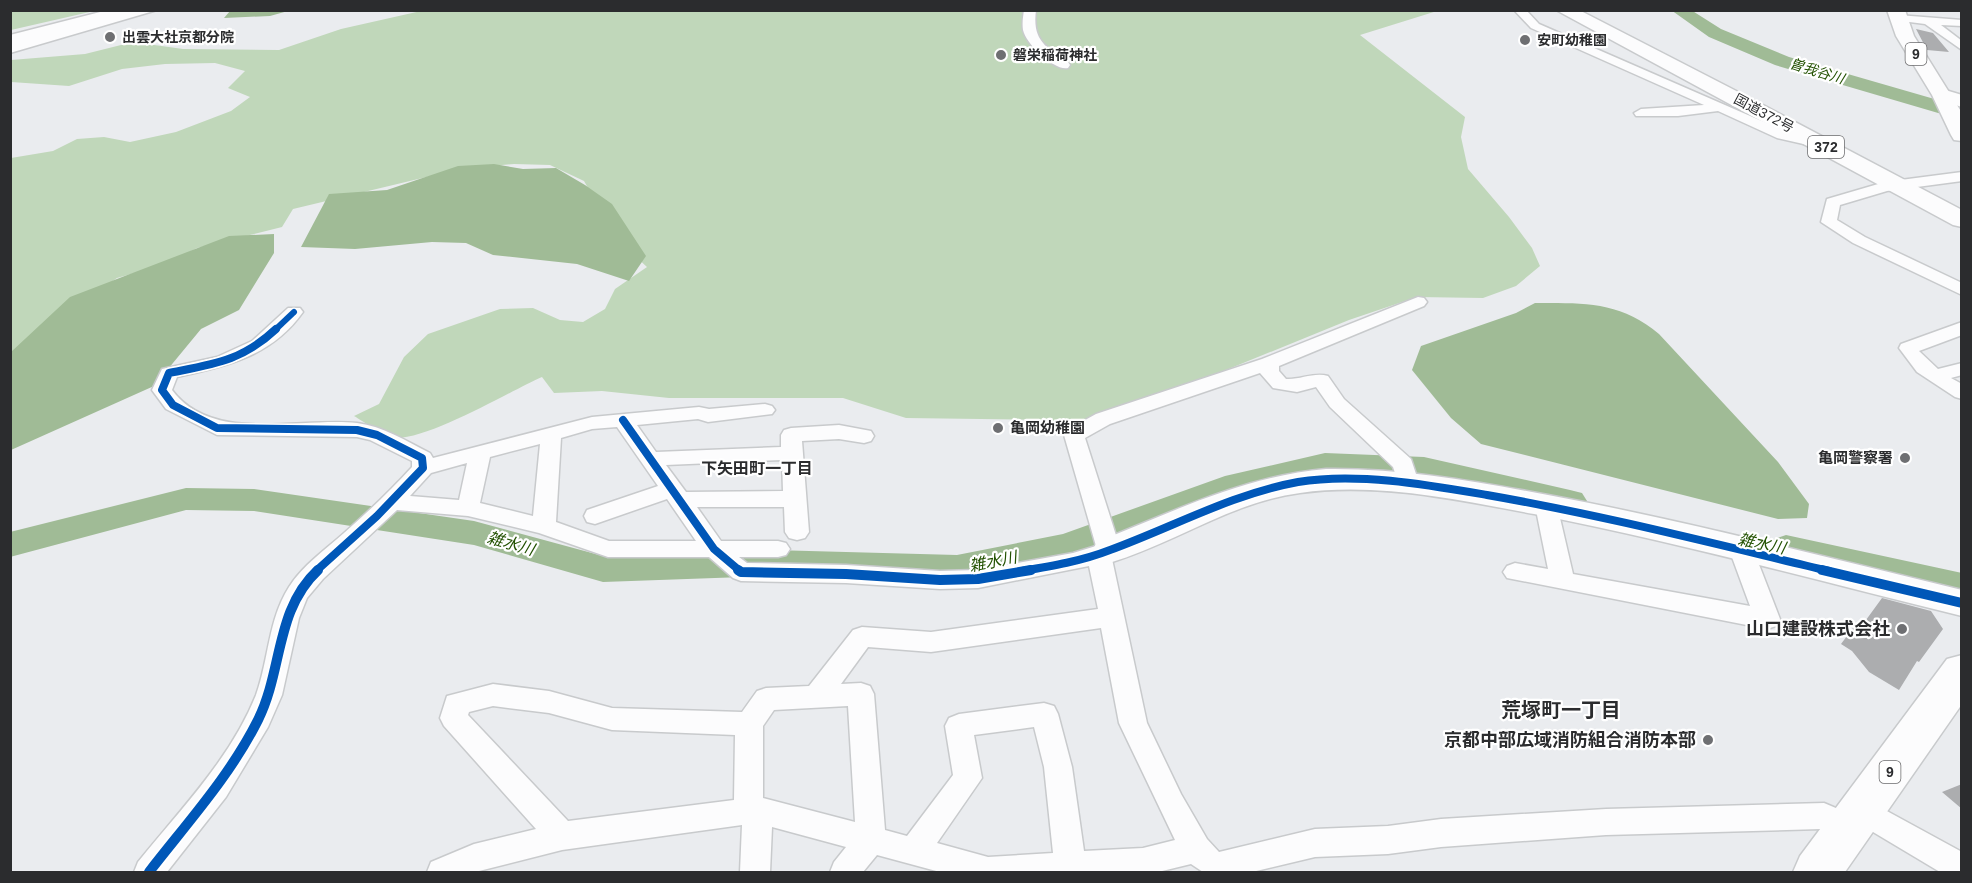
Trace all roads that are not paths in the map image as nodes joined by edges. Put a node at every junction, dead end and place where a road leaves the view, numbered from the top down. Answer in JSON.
{"nodes":[{"id":1,"x":114,"y":10,"type":"edge"},
{"id":2,"x":131,"y":10,"type":"edge"},
{"id":3,"x":152,"y":10,"type":"edge"},
{"id":4,"x":1030,"y":10,"type":"edge"},
{"id":5,"x":1519,"y":10,"type":"edge"},
{"id":6,"x":1564,"y":10,"type":"edge"},
{"id":7,"x":1897,"y":14,"type":"edge"},
{"id":8,"x":1928,"y":20,"type":"junction"},
{"id":9,"x":1962,"y":22,"type":"edge"},
{"id":10,"x":10,"y":39,"type":"edge"},
{"id":11,"x":1960,"y":45,"type":"edge"},
{"id":12,"x":10,"y":49,"type":"edge"},
{"id":13,"x":1612,"y":58,"type":"junction"},
{"id":14,"x":1064,"y":65,"type":"dead end"},
{"id":15,"x":1670,"y":84,"type":"junction"},
{"id":16,"x":1719,"y":106,"type":"junction"},
{"id":17,"x":1641,"y":113,"type":"dead end"},
{"id":18,"x":1954,"y":113,"type":"edge"},
{"id":19,"x":1815,"y":141,"type":"junction"},
{"id":20,"x":1962,"y":176,"type":"edge"},
{"id":21,"x":1906,"y":190,"type":"junction"},
{"id":22,"x":1962,"y":211,"type":"edge"},
{"id":23,"x":1962,"y":220,"type":"edge"},
{"id":24,"x":1962,"y":290,"type":"edge"},
{"id":25,"x":1418,"y":302,"type":"dead end"},
{"id":26,"x":294,"y":312,"type":"dead end"},
{"id":27,"x":1962,"y":327,"type":"edge"},
{"id":28,"x":1269,"y":363,"type":"junction"},
{"id":29,"x":1962,"y":369,"type":"edge"},
{"id":30,"x":1935,"y":376,"type":"junction"},
{"id":31,"x":1962,"y":393,"type":"edge"},
{"id":32,"x":765,"y":410,"type":"dead end"},
{"id":33,"x":623,"y":420,"type":"junction"},
{"id":34,"x":551,"y":435,"type":"junction"},
{"id":35,"x":864,"y":436,"type":"dead end"},
{"id":36,"x":792,"y":453,"type":"junction"},
{"id":37,"x":480,"y":454,"type":"junction"},
{"id":38,"x":651,"y":459,"type":"junction"},
{"id":39,"x":423,"y":468,"type":"junction"},
{"id":40,"x":1408,"y":483,"type":"junction"},
{"id":41,"x":676,"y":494,"type":"junction"},
{"id":42,"x":795,"y":499,"type":"junction"},
{"id":43,"x":393,"y":502,"type":"junction"},
{"id":44,"x":1546,"y":505,"type":"junction"},
{"id":45,"x":468,"y":508,"type":"junction"},
{"id":46,"x":596,"y":516,"type":"dead end"},
{"id":47,"x":544,"y":526,"type":"junction"},
{"id":48,"x":797,"y":532,"type":"dead end"},
{"id":49,"x":714,"y":549,"type":"junction"},
{"id":50,"x":778,"y":549,"type":"dead end"},
{"id":51,"x":1741,"y":549,"type":"junction"},
{"id":52,"x":1104,"y":553,"type":"junction"},
{"id":53,"x":1515,"y":572,"type":"dead end"},
{"id":54,"x":1563,"y":581,"type":"junction"},
{"id":55,"x":1962,"y":603,"type":"edge"},
{"id":56,"x":1112,"y":617,"type":"junction"},
{"id":57,"x":1962,"y":671,"type":"edge"},
{"id":58,"x":817,"y":696,"type":"junction"},
{"id":59,"x":750,"y":724,"type":"junction"},
{"id":60,"x":753,"y":810,"type":"junction"},
{"id":61,"x":1856,"y":820,"type":"junction"},
{"id":62,"x":562,"y":836,"type":"junction"},
{"id":63,"x":871,"y":839,"type":"junction"},
{"id":64,"x":913,"y":852,"type":"junction"},
{"id":65,"x":1210,"y":863,"type":"edge"},
{"id":66,"x":1123,"y":868,"type":"edge"},
{"id":67,"x":1962,"y":869,"type":"edge"},
{"id":68,"x":1070,"y":870,"type":"edge"},
{"id":69,"x":988,"y":872,"type":"edge"},
{"id":70,"x":149,"y":873,"type":"edge"},
{"id":71,"x":442,"y":873,"type":"edge"},
{"id":72,"x":755,"y":873,"type":"edge"},
{"id":73,"x":845,"y":873,"type":"edge"},
{"id":74,"x":1817,"y":873,"type":"edge"}],
"edges":[{"from":1,"to":10,"type":"highway"},
{"from":2,"to":10,"type":"highway"},
{"from":3,"to":12,"type":"street"},
{"from":4,"to":14,"type":"street"},
{"from":5,"to":13,"type":"street"},
{"from":6,"to":19,"type":"highway","name":"国道372号","number":"372"},
{"from":7,"to":8,"type":"street"},
{"from":7,"to":18,"type":"highway","number":"9"},
{"from":8,"to":9,"type":"street"},
{"from":8,"to":11,"type":"street"},
{"from":13,"to":15,"type":"street"},
{"from":13,"to":15,"type":"street"},
{"from":15,"to":16,"type":"street"},
{"from":16,"to":17,"type":"street"},
{"from":16,"to":19,"type":"street"},
{"from":19,"to":21,"type":"highway","name":"国道372号","number":"372"},
{"from":20,"to":21,"type":"street"},
{"from":21,"to":22,"type":"highway"},
{"from":21,"to":23,"type":"highway","name":"国道372号","number":"372"},
{"from":21,"to":24,"type":"street"},
{"from":25,"to":28,"type":"street"},
{"from":26,"to":39,"type":"street"},
{"from":27,"to":30,"type":"street"},
{"from":28,"to":40,"type":"street"},
{"from":28,"to":52,"type":"street"},
{"from":29,"to":30,"type":"street"},
{"from":30,"to":31,"type":"street"},
{"from":32,"to":33,"type":"street"},
{"from":33,"to":34,"type":"street"},
{"from":33,"to":38,"type":"street"},
{"from":34,"to":37,"type":"street"},
{"from":34,"to":47,"type":"street"},
{"from":35,"to":36,"type":"street"},
{"from":36,"to":38,"type":"street"},
{"from":36,"to":42,"type":"street"},
{"from":37,"to":39,"type":"street"},
{"from":37,"to":45,"type":"street"},
{"from":38,"to":41,"type":"street"},
{"from":39,"to":43,"type":"street"},
{"from":40,"to":44,"type":"street"},
{"from":40,"to":52,"type":"street"},
{"from":41,"to":42,"type":"street"},
{"from":41,"to":46,"type":"street"},
{"from":41,"to":49,"type":"street"},
{"from":42,"to":48,"type":"street"},
{"from":43,"to":45,"type":"street"},
{"from":43,"to":70,"type":"street"},
{"from":44,"to":51,"type":"street"},
{"from":44,"to":54,"type":"street"},
{"from":45,"to":47,"type":"street"},
{"from":47,"to":49,"type":"street"},
{"from":49,"to":50,"type":"street"},
{"from":49,"to":52,"type":"street"},
{"from":51,"to":54,"type":"street"},
{"from":51,"to":55,"type":"street"},
{"from":52,"to":56,"type":"street"},
{"from":53,"to":54,"type":"street"},
{"from":56,"to":58,"type":"street"},
{"from":56,"to":65,"type":"street"},
{"from":57,"to":61,"type":"highway","number":"9"},
{"from":58,"to":59,"type":"street"},
{"from":58,"to":63,"type":"street"},
{"from":59,"to":60,"type":"street"},
{"from":59,"to":62,"type":"street"},
{"from":60,"to":62,"type":"street"},
{"from":60,"to":63,"type":"street"},
{"from":60,"to":72,"type":"street"},
{"from":61,"to":65,"type":"street"},
{"from":61,"to":67,"type":"street"},
{"from":61,"to":74,"type":"highway","number":"9"},
{"from":62,"to":71,"type":"street"},
{"from":63,"to":64,"type":"street"},
{"from":63,"to":73,"type":"street"},
{"from":64,"to":68,"type":"street"},
{"from":64,"to":69,"type":"street"},
{"from":65,"to":66,"type":"street"},
{"from":66,"to":68,"type":"street"},
{"from":68,"to":69,"type":"street"}]}
